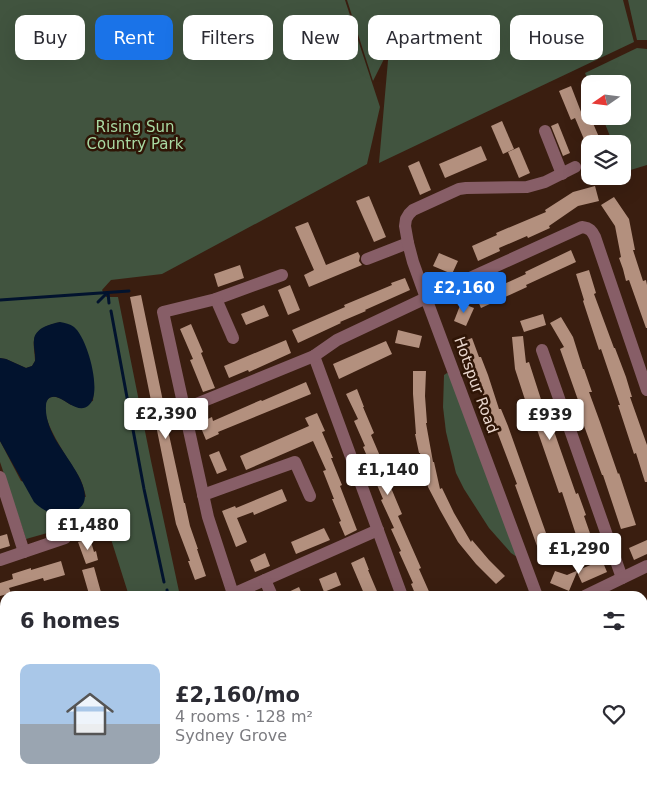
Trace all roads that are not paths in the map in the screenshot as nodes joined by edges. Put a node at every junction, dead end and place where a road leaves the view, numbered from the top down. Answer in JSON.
{"nodes":[{"id":1,"x":545,"y":131,"type":"dead end"},
{"id":2,"x":575,"y":167,"type":"dead end"},
{"id":3,"x":562,"y":174,"type":"junction"},
{"id":4,"x":408,"y":243,"type":"junction"},
{"id":5,"x":367,"y":260,"type":"dead end"},
{"id":6,"x":282,"y":275,"type":"dead end"},
{"id":7,"x":426,"y":298,"type":"junction"},
{"id":8,"x":216,"y":299,"type":"junction"},
{"id":9,"x":233,"y":338,"type":"dead end"},
{"id":10,"x":542,"y":350,"type":"dead end"},
{"id":11,"x":314,"y":356,"type":"junction"},
{"id":12,"x":647,"y":390,"type":"edge"},
{"id":13,"x":184,"y":409,"type":"junction"},
{"id":14,"x":0,"y":477,"type":"edge"},
{"id":15,"x":204,"y":495,"type":"junction"},
{"id":16,"x":310,"y":496,"type":"dead end"},
{"id":17,"x":378,"y":530,"type":"junction"},
{"id":18,"x":65,"y":538,"type":"dead end"},
{"id":19,"x":24,"y":552,"type":"junction"},
{"id":20,"x":0,"y":560,"type":"edge"},
{"id":21,"x":647,"y":566,"type":"edge"},
{"id":22,"x":622,"y":578,"type":"junction"},
{"id":23,"x":265,"y":580,"type":"junction"},
{"id":24,"x":228,"y":591,"type":"edge"},
{"id":25,"x":239,"y":591,"type":"edge"},
{"id":26,"x":270,"y":591,"type":"edge"},
{"id":27,"x":400,"y":591,"type":"edge"},
{"id":28,"x":535,"y":591,"type":"edge"},
{"id":29,"x":595,"y":591,"type":"edge"}],
"edges":[{"from":1,"to":3,"type":"street"},
{"from":2,"to":3,"type":"street"},
{"from":3,"to":4,"type":"street","name":"Hotspur Road"},
{"from":4,"to":5,"type":"street"},
{"from":4,"to":7,"type":"street","name":"Hotspur Road"},
{"from":6,"to":8,"type":"street"},
{"from":7,"to":11,"type":"street"},
{"from":7,"to":12,"type":"street"},
{"from":7,"to":28,"type":"street","name":"Hotspur Road"},
{"from":8,"to":9,"type":"street"},
{"from":8,"to":13,"type":"street"},
{"from":10,"to":22,"type":"street"},
{"from":11,"to":13,"type":"street"},
{"from":11,"to":17,"type":"street"},
{"from":13,"to":15,"type":"street"},
{"from":14,"to":19,"type":"street"},
{"from":15,"to":16,"type":"street"},
{"from":15,"to":24,"type":"street"},
{"from":17,"to":23,"type":"street"},
{"from":17,"to":27,"type":"street"},
{"from":18,"to":19,"type":"street"},
{"from":19,"to":20,"type":"street"},
{"from":21,"to":22,"type":"street"},
{"from":22,"to":29,"type":"street"},
{"from":23,"to":25,"type":"street"},
{"from":23,"to":26,"type":"street"}]}
